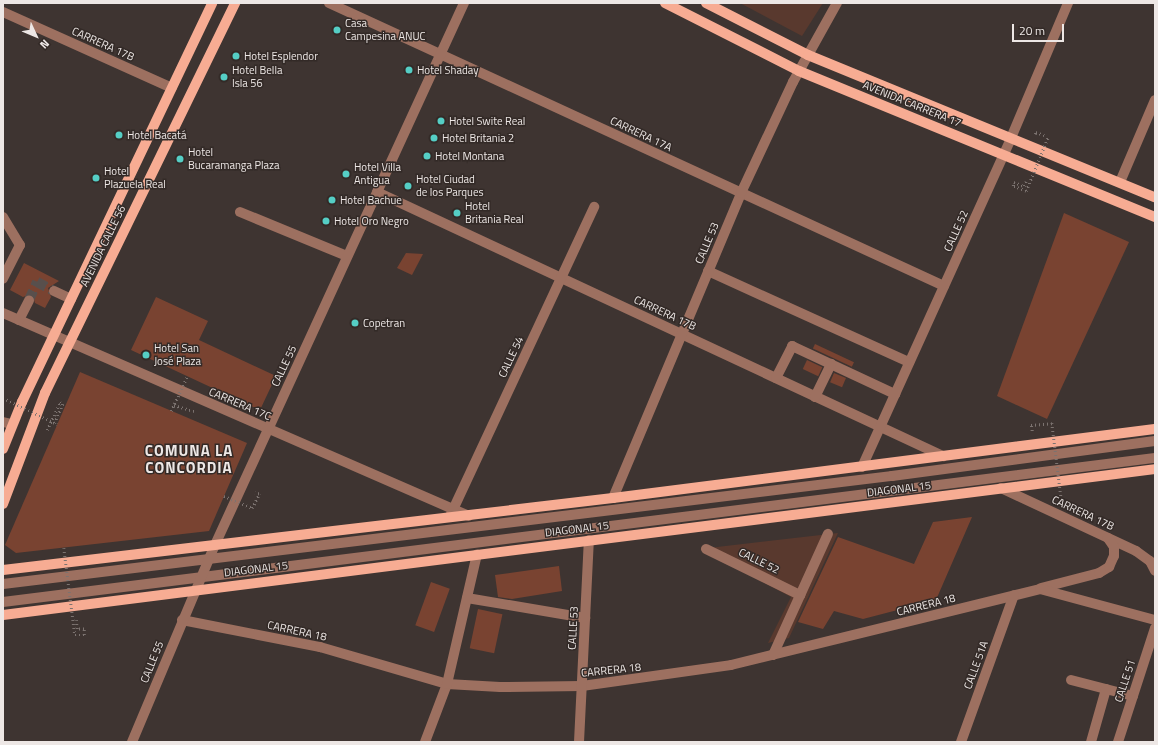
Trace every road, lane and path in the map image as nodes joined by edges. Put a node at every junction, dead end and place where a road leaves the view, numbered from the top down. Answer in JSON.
{"nodes":[{"id":1,"x":212,"y":3,"type":"edge"},
{"id":2,"x":235,"y":3,"type":"edge"},
{"id":3,"x":329,"y":3,"type":"edge"},
{"id":4,"x":464,"y":3,"type":"edge"},
{"id":5,"x":665,"y":3,"type":"edge"},
{"id":6,"x":706,"y":3,"type":"edge"},
{"id":7,"x":837,"y":3,"type":"edge"},
{"id":8,"x":1068,"y":3,"type":"edge"},
{"id":9,"x":3,"y":12,"type":"edge"},
{"id":10,"x":440,"y":54,"type":"junction"},
{"id":11,"x":808,"y":55,"type":"junction"},
{"id":12,"x":799,"y":71,"type":"junction"},
{"id":13,"x":172,"y":88,"type":"junction"},
{"id":14,"x":1155,"y":100,"type":"edge"},
{"id":15,"x":1048,"y":137,"type":"dead end"},
{"id":16,"x":1012,"y":138,"type":"junction"},
{"id":17,"x":1004,"y":155,"type":"junction"},
{"id":18,"x":1026,"y":181,"type":"dead end"},
{"id":19,"x":1120,"y":182,"type":"junction"},
{"id":20,"x":377,"y":192,"type":"junction"},
{"id":21,"x":741,"y":193,"type":"junction"},
{"id":22,"x":1155,"y":197,"type":"edge"},
{"id":23,"x":594,"y":207,"type":"dead end"},
{"id":24,"x":240,"y":212,"type":"dead end"},
{"id":25,"x":3,"y":217,"type":"edge"},
{"id":26,"x":1155,"y":217,"type":"edge"},
{"id":27,"x":347,"y":256,"type":"junction"},
{"id":28,"x":708,"y":271,"type":"junction"},
{"id":29,"x":561,"y":278,"type":"junction"},
{"id":30,"x":3,"y":279,"type":"edge"},
{"id":31,"x":944,"y":286,"type":"junction"},
{"id":32,"x":54,"y":291,"type":"tunnel mouth"},
{"id":33,"x":71,"y":299,"type":"junction"},
{"id":34,"x":29,"y":300,"type":"tunnel mouth"},
{"id":35,"x":3,"y":313,"type":"edge"},
{"id":36,"x":19,"y":320,"type":"junction"},
{"id":37,"x":682,"y":334,"type":"junction"},
{"id":38,"x":54,"y":336,"type":"junction"},
{"id":39,"x":70,"y":343,"type":"junction"},
{"id":40,"x":909,"y":362,"type":"junction"},
{"id":41,"x":831,"y":364,"type":"junction"},
{"id":42,"x":187,"y":376,"type":"dead end"},
{"id":43,"x":776,"y":378,"type":"junction"},
{"id":44,"x":895,"y":394,"type":"junction"},
{"id":45,"x":815,"y":396,"type":"junction"},
{"id":46,"x":3,"y":398,"type":"edge"},
{"id":47,"x":174,"y":405,"type":"junction"},
{"id":48,"x":171,"y":411,"type":"dead end"},
{"id":49,"x":194,"y":413,"type":"dead end"},
{"id":50,"x":8,"y":423,"type":"edge"},
{"id":51,"x":880,"y":427,"type":"junction"},
{"id":52,"x":268,"y":429,"type":"junction"},
{"id":53,"x":1155,"y":429,"type":"edge"},
{"id":54,"x":1032,"y":431,"type":"dead end"},
{"id":55,"x":42,"y":433,"type":"dead end"},
{"id":56,"x":1155,"y":441,"type":"edge"},
{"id":57,"x":3,"y":449,"type":"edge"},
{"id":58,"x":943,"y":456,"type":"junction"},
{"id":59,"x":1155,"y":458,"type":"edge"},
{"id":60,"x":862,"y":467,"type":"junction"},
{"id":61,"x":1155,"y":469,"type":"edge"},
{"id":62,"x":1001,"y":488,"type":"junction"},
{"id":63,"x":224,"y":496,"type":"dead end"},
{"id":64,"x":613,"y":498,"type":"junction"},
{"id":65,"x":250,"y":503,"type":"dead end"},
{"id":66,"x":3,"y":504,"type":"edge"},
{"id":67,"x":1062,"y":505,"type":"dead end"},
{"id":68,"x":451,"y":514,"type":"junction"},
{"id":69,"x":828,"y":534,"type":"dead end"},
{"id":70,"x":1108,"y":538,"type":"junction"},
{"id":71,"x":589,"y":540,"type":"junction"},
{"id":72,"x":214,"y":546,"type":"junction"},
{"id":73,"x":64,"y":548,"type":"dead end"},
{"id":74,"x":706,"y":549,"type":"dead end"},
{"id":75,"x":477,"y":554,"type":"junction"},
{"id":76,"x":208,"y":560,"type":"junction"},
{"id":77,"x":1152,"y":560,"type":"edge"},
{"id":78,"x":3,"y":570,"type":"edge"},
{"id":79,"x":1155,"y":571,"type":"edge"},
{"id":80,"x":201,"y":576,"type":"junction"},
{"id":81,"x":3,"y":584,"type":"edge"},
{"id":82,"x":196,"y":589,"type":"junction"},
{"id":83,"x":1040,"y":589,"type":"junction"},
{"id":84,"x":800,"y":595,"type":"junction"},
{"id":85,"x":1014,"y":595,"type":"junction"},
{"id":86,"x":467,"y":598,"type":"junction"},
{"id":87,"x":3,"y":602,"type":"edge"},
{"id":88,"x":3,"y":616,"type":"edge"},
{"id":89,"x":585,"y":618,"type":"junction"},
{"id":90,"x":76,"y":620,"type":"dead end"},
{"id":91,"x":182,"y":620,"type":"junction"},
{"id":92,"x":1155,"y":620,"type":"edge"},
{"id":93,"x":1155,"y":628,"type":"edge"},
{"id":94,"x":773,"y":655,"type":"junction"},
{"id":95,"x":1071,"y":680,"type":"dead end"},
{"id":96,"x":448,"y":684,"type":"junction"},
{"id":97,"x":582,"y":686,"type":"junction"},
{"id":98,"x":1106,"y":689,"type":"junction"},
{"id":99,"x":1133,"y":696,"type":"junction"},
{"id":100,"x":132,"y":742,"type":"edge"},
{"id":101,"x":425,"y":742,"type":"edge"},
{"id":102,"x":580,"y":742,"type":"edge"},
{"id":103,"x":961,"y":742,"type":"edge"},
{"id":104,"x":1090,"y":742,"type":"edge"},
{"id":105,"x":1118,"y":742,"type":"edge"}],
"edges":[{"from":1,"to":13,"type":"main road","name":"AVENIDA CALLE 56"},
{"from":2,"to":39,"type":"main road","name":"AVENIDA CALLE 56"},
{"from":3,"to":10,"type":"street","name":"CARRERA 17A"},
{"from":4,"to":10,"type":"street","name":"CALLE 55"},
{"from":5,"to":12,"type":"main road","name":"AVENIDA CARRERA 17"},
{"from":6,"to":11,"type":"main road","name":"AVENIDA CARRERA 17"},
{"from":7,"to":11,"type":"street","name":"CALLE 53"},
{"from":8,"to":16,"type":"street","name":"CALLE 52"},
{"from":9,"to":13,"type":"street","name":"CARRERA 17B"},
{"from":10,"to":20,"type":"street","name":"CALLE 55"},
{"from":10,"to":21,"type":"street","name":"CARRERA 17A"},
{"from":11,"to":12,"type":"street","name":"CALLE 53"},
{"from":11,"to":16,"type":"main road","name":"AVENIDA CARRERA 17"},
{"from":12,"to":17,"type":"main road","name":"AVENIDA CARRERA 17"},
{"from":12,"to":21,"type":"street","name":"CALLE 53"},
{"from":13,"to":33,"type":"main road","name":"AVENIDA CALLE 56"},
{"from":14,"to":19,"type":"street"},
{"from":15,"to":18,"type":"path","bridge":true},
{"from":16,"to":17,"type":"street","name":"CALLE 52"},
{"from":16,"to":19,"type":"main road","name":"AVENIDA CARRERA 17"},
{"from":17,"to":26,"type":"main road","name":"AVENIDA CARRERA 17"},
{"from":17,"to":31,"type":"street","name":"CALLE 52"},
{"from":19,"to":22,"type":"main road","name":"AVENIDA CARRERA 17"},
{"from":20,"to":27,"type":"street","name":"CALLE 55"},
{"from":20,"to":29,"type":"street","name":"CARRERA 17B"},
{"from":21,"to":28,"type":"street","name":"CALLE 53"},
{"from":21,"to":31,"type":"street","name":"CARRERA 17A"},
{"from":23,"to":29,"type":"street","name":"CALLE 54"},
{"from":24,"to":27,"type":"street"},
{"from":25,"to":30,"type":"street"},
{"from":27,"to":52,"type":"street","name":"CALLE 55"},
{"from":28,"to":37,"type":"street","name":"CALLE 53"},
{"from":28,"to":40,"type":"street"},
{"from":29,"to":37,"type":"street","name":"CARRERA 17B"},
{"from":29,"to":68,"type":"street","name":"CALLE 54"},
{"from":31,"to":40,"type":"street","name":"CALLE 52"},
{"from":32,"to":33,"type":"street"},
{"from":33,"to":38,"type":"main road","name":"AVENIDA CALLE 56"},
{"from":34,"to":36,"type":"street"},
{"from":35,"to":36,"type":"street","name":"CARRERA 17C"},
{"from":36,"to":38,"type":"street","name":"CARRERA 17C"},
{"from":37,"to":43,"type":"street","name":"CARRERA 17B"},
{"from":37,"to":64,"type":"street","name":"CALLE 53"},
{"from":38,"to":39,"type":"street","name":"CARRERA 17C"},
{"from":38,"to":50,"type":"main road","name":"AVENIDA CALLE 56"},
{"from":39,"to":52,"type":"street","name":"CARRERA 17C"},
{"from":39,"to":66,"type":"main road","name":"AVENIDA CALLE 56"},
{"from":40,"to":44,"type":"street","name":"CALLE 52"},
{"from":41,"to":43,"type":"street"},
{"from":41,"to":44,"type":"street"},
{"from":41,"to":45,"type":"street"},
{"from":42,"to":47,"type":"path","bridge":true},
{"from":43,"to":45,"type":"street","name":"CARRERA 17B"},
{"from":44,"to":51,"type":"street","name":"CALLE 52"},
{"from":45,"to":51,"type":"street","name":"CARRERA 17B"},
{"from":46,"to":55,"type":"path","bridge":true},
{"from":47,"to":48,"type":"path","bridge":true},
{"from":47,"to":49,"type":"path"},
{"from":50,"to":57,"type":"main road","name":"AVENIDA CALLE 56"},
{"from":51,"to":58,"type":"street","name":"CARRERA 17B"},
{"from":51,"to":60,"type":"street","name":"CALLE 52"},
{"from":52,"to":68,"type":"street","name":"CARRERA 17C"},
{"from":52,"to":72,"type":"street","name":"CALLE 55"},
{"from":53,"to":58,"type":"main road"},
{"from":54,"to":67,"type":"path","bridge":true},
{"from":56,"to":76,"type":"street"},
{"from":58,"to":60,"type":"main road"},
{"from":59,"to":80,"type":"street"},
{"from":60,"to":64,"type":"main road"},
{"from":61,"to":62,"type":"main road","name":"DIAGONAL 15"},
{"from":62,"to":70,"type":"street","name":"CARRERA 17B"},
{"from":62,"to":71,"type":"main road","name":"DIAGONAL 15"},
{"from":63,"to":65,"type":"path","bridge":true},
{"from":64,"to":68,"type":"main road"},
{"from":68,"to":72,"type":"main road"},
{"from":69,"to":84,"type":"street"},
{"from":70,"to":77,"type":"street","name":"CARRERA 17B"},
{"from":70,"to":83,"type":"street","name":"CARRERA 18"},
{"from":71,"to":75,"type":"main road","name":"DIAGONAL 15"},
{"from":71,"to":89,"type":"street","name":"CALLE 53"},
{"from":72,"to":76,"type":"street","name":"CALLE 55"},
{"from":72,"to":78,"type":"main road"},
{"from":73,"to":90,"type":"path","bridge":true},
{"from":74,"to":84,"type":"street","name":"CALLE 52"},
{"from":75,"to":82,"type":"main road","name":"DIAGONAL 15"},
{"from":75,"to":86,"type":"street"},
{"from":76,"to":80,"type":"street","name":"CALLE 55"},
{"from":76,"to":81,"type":"street"},
{"from":77,"to":79,"type":"street"},
{"from":80,"to":82,"type":"street","name":"CALLE 55"},
{"from":80,"to":87,"type":"street"},
{"from":82,"to":88,"type":"main road","name":"DIAGONAL 15"},
{"from":82,"to":91,"type":"street","name":"CALLE 55"},
{"from":83,"to":85,"type":"street","name":"CARRERA 18"},
{"from":83,"to":92,"type":"street","name":"CARRERA 18"},
{"from":84,"to":94,"type":"street"},
{"from":85,"to":94,"type":"street","name":"CARRERA 18"},
{"from":85,"to":103,"type":"street","name":"CALLE 51A"},
{"from":86,"to":89,"type":"street"},
{"from":86,"to":96,"type":"street"},
{"from":89,"to":97,"type":"street","name":"CALLE 53"},
{"from":91,"to":96,"type":"street","name":"CARRERA 18"},
{"from":91,"to":100,"type":"street","name":"CALLE 55"},
{"from":93,"to":99,"type":"street","name":"CALLE 51"},
{"from":94,"to":97,"type":"street","name":"CARRERA 18"},
{"from":95,"to":98,"type":"street"},
{"from":96,"to":97,"type":"street","name":"CARRERA 18"},
{"from":96,"to":101,"type":"street"},
{"from":97,"to":102,"type":"street","name":"CALLE 53"},
{"from":98,"to":99,"type":"street"},
{"from":98,"to":104,"type":"street"},
{"from":99,"to":105,"type":"street","name":"CALLE 51"}]}
